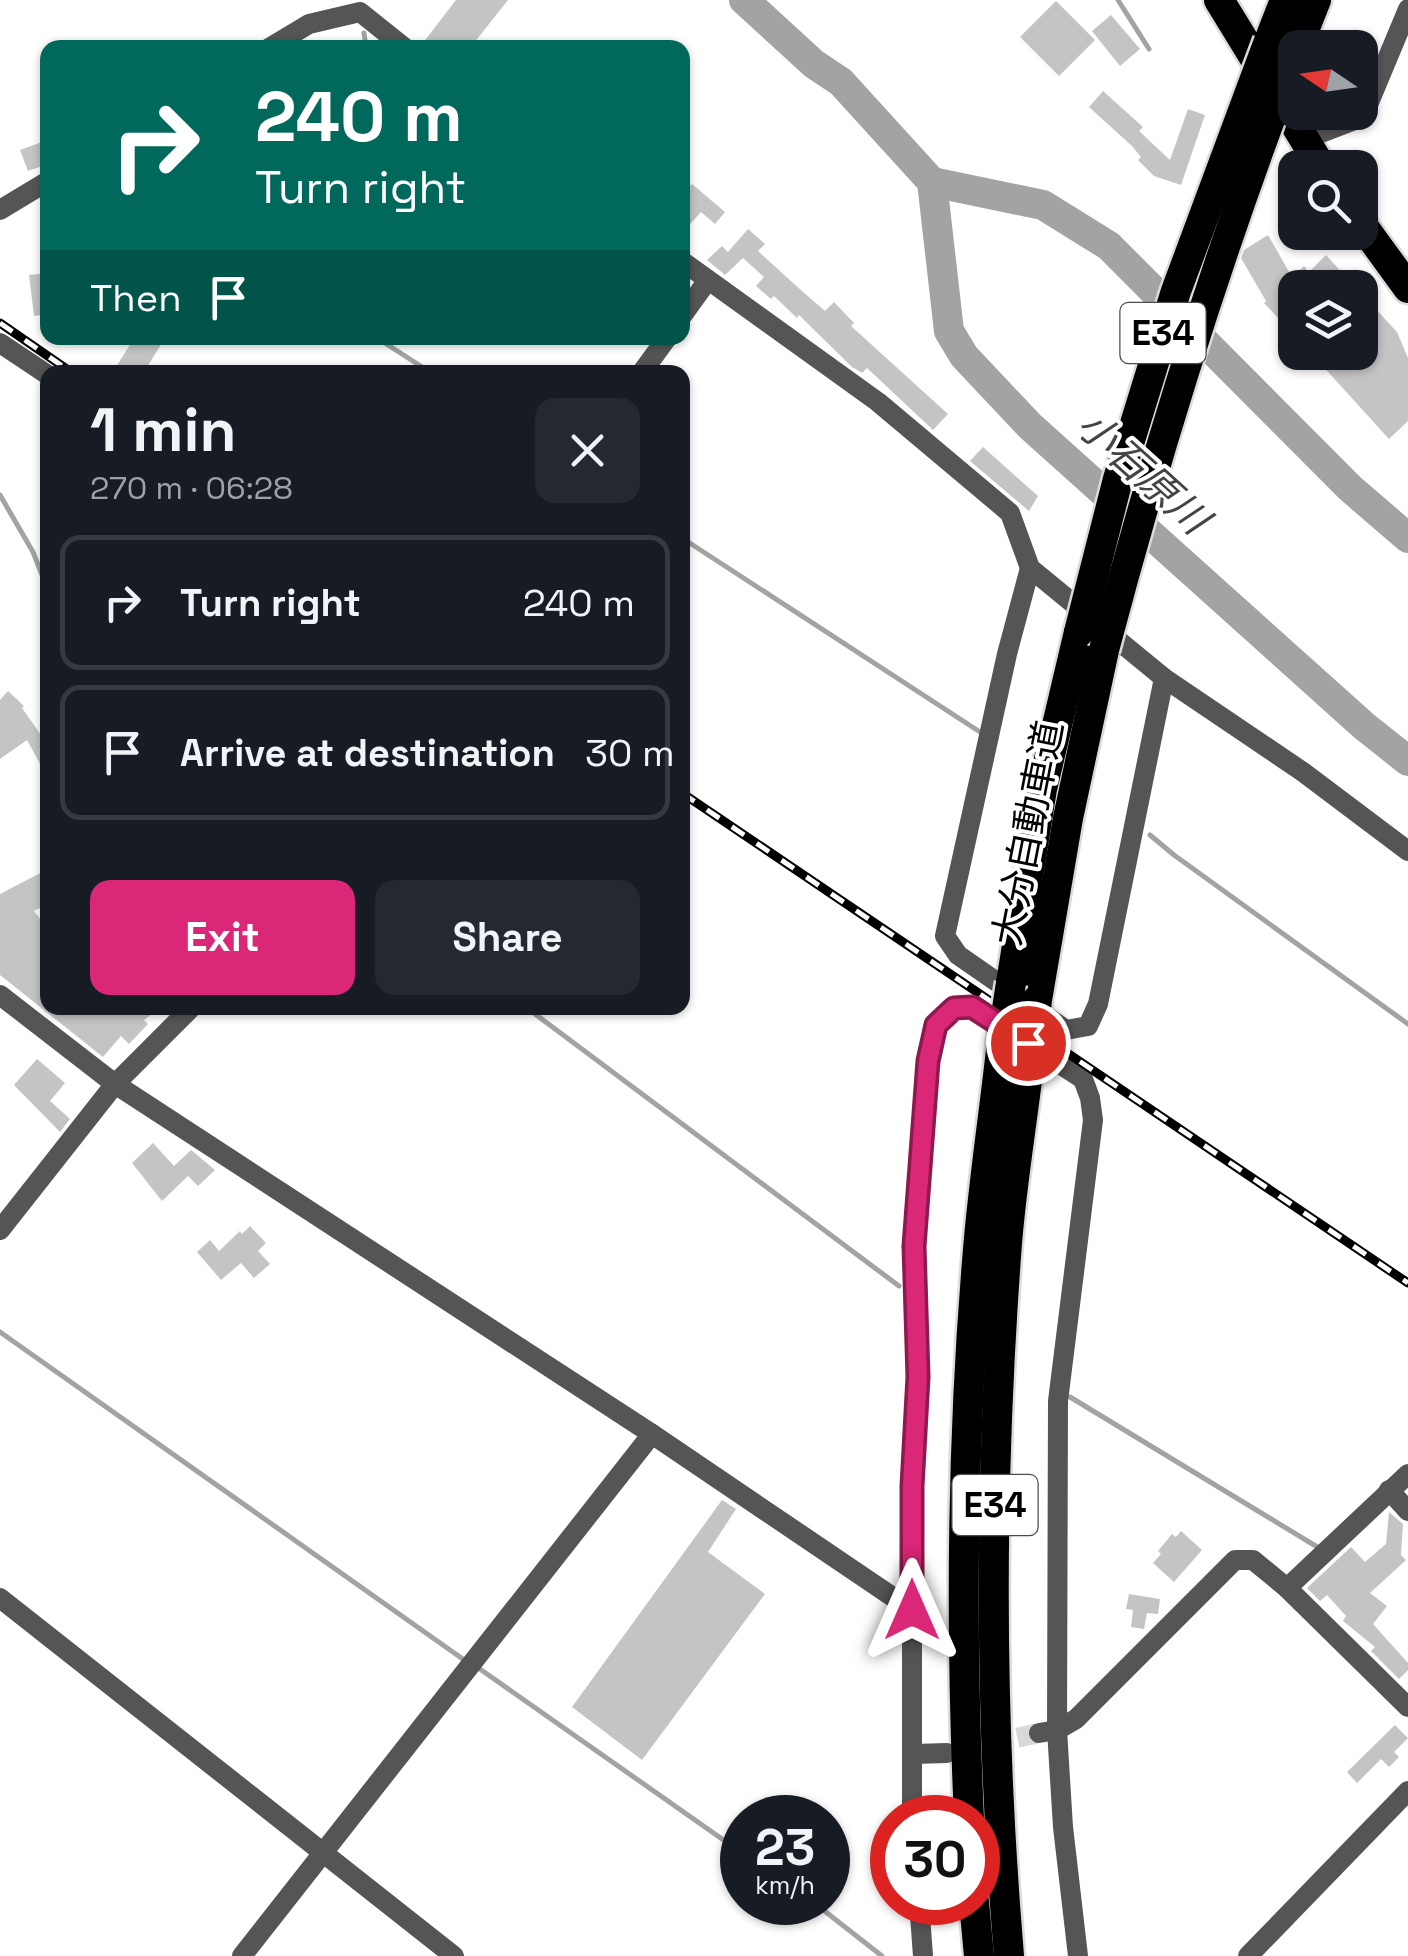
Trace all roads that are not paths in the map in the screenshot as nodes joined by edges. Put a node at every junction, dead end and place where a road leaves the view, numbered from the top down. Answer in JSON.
{"nodes":[{"id":1,"x":1219,"y":0,"type":"edge"},
{"id":2,"x":1285,"y":0,"type":"edge"},
{"id":3,"x":1316,"y":0,"type":"edge"},
{"id":4,"x":364,"y":6,"type":"edge"},
{"id":5,"x":1408,"y":9,"type":"edge"},
{"id":6,"x":1287,"y":30,"type":"edge"},
{"id":7,"x":1300,"y":30,"type":"edge"},
{"id":8,"x":282,"y":40,"type":"edge"},
{"id":9,"x":396,"y":40,"type":"edge"},
{"id":10,"x":1278,"y":73,"type":"edge"},
{"id":11,"x":1278,"y":82,"type":"edge"},
{"id":12,"x":1303,"y":140,"type":"junction"},
{"id":13,"x":1310,"y":150,"type":"edge"},
{"id":14,"x":40,"y":186,"type":"edge"},
{"id":15,"x":0,"y":210,"type":"edge"},
{"id":16,"x":1378,"y":247,"type":"edge"},
{"id":17,"x":690,"y":267,"type":"edge"},
{"id":18,"x":708,"y":280,"type":"junction"},
{"id":19,"x":1408,"y":288,"type":"edge"},
{"id":20,"x":690,"y":305,"type":"edge"},
{"id":21,"x":1,"y":346,"type":"edge"},
{"id":22,"x":40,"y":370,"type":"edge"},
{"id":23,"x":1030,"y":568,"type":"junction"},
{"id":24,"x":1164,"y":678,"type":"junction"},
{"id":25,"x":1408,"y":852,"type":"edge"},
{"id":26,"x":0,"y":994,"type":"edge"},
{"id":27,"x":183,"y":1015,"type":"edge"},
{"id":28,"x":114,"y":1084,"type":"junction"},
{"id":29,"x":0,"y":1230,"type":"edge"},
{"id":30,"x":652,"y":1434,"type":"junction"},
{"id":31,"x":1408,"y":1474,"type":"edge"},
{"id":32,"x":1389,"y":1490,"type":"junction"},
{"id":33,"x":1408,"y":1511,"type":"edge"},
{"id":34,"x":1287,"y":1588,"type":"junction"},
{"id":35,"x":0,"y":1598,"type":"edge"},
{"id":36,"x":912,"y":1610,"type":"junction"},
{"id":37,"x":1408,"y":1708,"type":"edge"},
{"id":38,"x":1048,"y":1732,"type":"junction"},
{"id":39,"x":947,"y":1753,"type":"dead end"},
{"id":40,"x":914,"y":1754,"type":"junction"},
{"id":41,"x":1408,"y":1791,"type":"edge"},
{"id":42,"x":913,"y":1795,"type":"edge"},
{"id":43,"x":968,"y":1795,"type":"edge"},
{"id":44,"x":324,"y":1852,"type":"junction"},
{"id":45,"x":921,"y":1925,"type":"edge"},
{"id":46,"x":976,"y":1925,"type":"edge"},
{"id":47,"x":242,"y":1956,"type":"edge"},
{"id":48,"x":454,"y":1956,"type":"edge"},
{"id":49,"x":923,"y":1956,"type":"edge"},
{"id":50,"x":978,"y":1956,"type":"edge"},
{"id":51,"x":1009,"y":1956,"type":"edge"},
{"id":52,"x":1078,"y":1956,"type":"edge"},
{"id":53,"x":1248,"y":1956,"type":"edge"}],
"edges":[{"from":1,"to":12,"type":"highway"},
{"from":2,"to":6,"type":"highway","name":"大分自動車道","number":"E34"},
{"from":3,"to":7,"type":"highway","name":"大分自動車道","number":"E34"},
{"from":4,"to":8,"type":"street"},
{"from":4,"to":9,"type":"street"},
{"from":5,"to":12,"type":"street"},
{"from":10,"to":43,"type":"highway","name":"大分自動車道","number":"E34","bridge":true},
{"from":11,"to":51,"type":"highway","name":"大分自動車道","number":"E34","bridge":true},
{"from":12,"to":13,"type":"highway"},
{"from":14,"to":15,"type":"street"},
{"from":16,"to":19,"type":"highway"},
{"from":17,"to":18,"type":"street"},
{"from":18,"to":20,"type":"street"},
{"from":18,"to":23,"type":"street"},
{"from":21,"to":22,"type":"street"},
{"from":23,"to":24,"type":"street"},
{"from":23,"to":24,"type":"street"},
{"from":24,"to":25,"type":"street"},
{"from":26,"to":28,"type":"street"},
{"from":27,"to":28,"type":"street"},
{"from":28,"to":29,"type":"street"},
{"from":28,"to":30,"type":"street"},
{"from":30,"to":36,"type":"street"},
{"from":30,"to":44,"type":"street"},
{"from":31,"to":32,"type":"street"},
{"from":32,"to":33,"type":"street"},
{"from":32,"to":34,"type":"street"},
{"from":34,"to":37,"type":"street"},
{"from":34,"to":38,"type":"street"},
{"from":35,"to":44,"type":"street"},
{"from":36,"to":38,"type":"street"},
{"from":36,"to":40,"type":"street"},
{"from":38,"to":52,"type":"street"},
{"from":39,"to":40,"type":"street"},
{"from":40,"to":42,"type":"street"},
{"from":41,"to":53,"type":"street"},
{"from":44,"to":47,"type":"street"},
{"from":44,"to":48,"type":"street"},
{"from":45,"to":49,"type":"street"},
{"from":46,"to":50,"type":"highway"}]}
